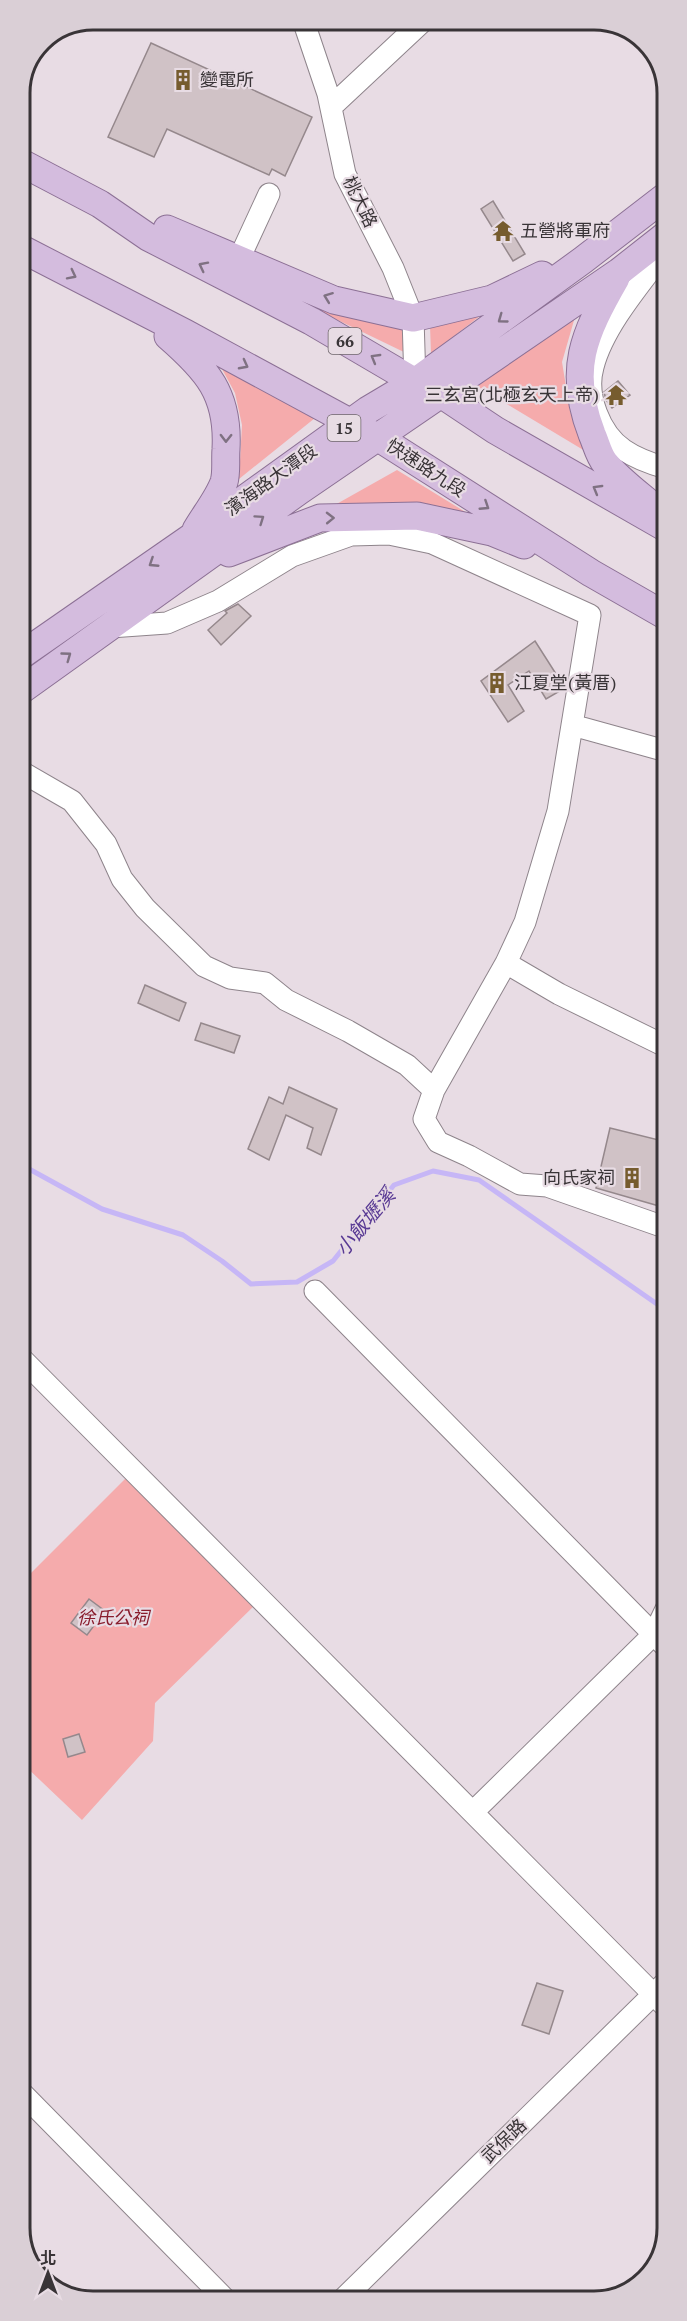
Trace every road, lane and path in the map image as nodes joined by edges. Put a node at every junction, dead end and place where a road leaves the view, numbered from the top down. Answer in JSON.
{"nodes":[{"id":1,"x":306,"y":30,"type":"edge"},
{"id":2,"x":413,"y":30,"type":"edge"},
{"id":3,"x":331,"y":107,"type":"junction"},
{"id":4,"x":30,"y":167,"type":"edge"},
{"id":5,"x":269,"y":194,"type":"dead end"},
{"id":6,"x":657,"y":203,"type":"edge"},
{"id":7,"x":100,"y":204,"type":"junction"},
{"id":8,"x":657,"y":242,"type":"edge"},
{"id":9,"x":30,"y":253,"type":"edge"},
{"id":10,"x":239,"y":260,"type":"junction"},
{"id":11,"x":583,"y":260,"type":"junction"},
{"id":12,"x":657,"y":262,"type":"edge"},
{"id":13,"x":619,"y":272,"type":"junction"},
{"id":14,"x":138,"y":309,"type":"junction"},
{"id":15,"x":413,"y":318,"type":"junction"},
{"id":16,"x":415,"y":382,"type":"junction"},
{"id":17,"x":441,"y":394,"type":"junction"},
{"id":18,"x":351,"y":423,"type":"junction"},
{"id":19,"x":379,"y":438,"type":"junction"},
{"id":20,"x":657,"y":465,"type":"edge"},
{"id":21,"x":657,"y":510,"type":"edge"},
{"id":22,"x":657,"y":523,"type":"edge"},
{"id":23,"x":193,"y":536,"type":"junction"},
{"id":24,"x":196,"y":564,"type":"junction"},
{"id":25,"x":591,"y":573,"type":"junction"},
{"id":26,"x":657,"y":611,"type":"edge"},
{"id":27,"x":110,"y":627,"type":"junction"},
{"id":28,"x":30,"y":649,"type":"edge"},
{"id":29,"x":30,"y":684,"type":"edge"},
{"id":30,"x":572,"y":725,"type":"junction"},
{"id":31,"x":657,"y":749,"type":"edge"},
{"id":32,"x":30,"y":777,"type":"edge"},
{"id":33,"x":506,"y":963,"type":"junction"},
{"id":34,"x":657,"y":1042,"type":"edge"},
{"id":35,"x":434,"y":1090,"type":"junction"},
{"id":36,"x":657,"y":1224,"type":"edge"},
{"id":37,"x":315,"y":1291,"type":"dead end"},
{"id":38,"x":30,"y":1367,"type":"edge"},
{"id":39,"x":657,"y":1638,"type":"edge"},
{"id":40,"x":657,"y":1644,"type":"edge"},
{"id":41,"x":474,"y":1811,"type":"junction"},
{"id":42,"x":657,"y":1989,"type":"edge"},
{"id":43,"x":657,"y":2001,"type":"edge"},
{"id":44,"x":30,"y":2101,"type":"edge"},
{"id":45,"x":218,"y":2291,"type":"edge"},
{"id":46,"x":352,"y":2291,"type":"edge"}],
"edges":[{"from":1,"to":3,"type":"street","name":"桃大路"},
{"from":2,"to":3,"type":"street"},
{"from":3,"to":15,"type":"street","name":"桃大路"},
{"from":4,"to":7,"type":"main road","number":"66"},
{"from":5,"to":10,"type":"street"},
{"from":6,"to":11,"type":"main road","name":"濱海路大潭段","number":"15"},
{"from":7,"to":10,"type":"main road"},
{"from":16,"to":7,"type":"main road","number":"66","one_way":true},
{"from":8,"to":13,"type":"main road","name":"濱海路大潭段","number":"15"},
{"from":9,"to":14,"type":"main road","name":"快速路九段","one_way":true},
{"from":15,"to":10,"type":"main road","one_way":true},
{"from":11,"to":15,"type":"main road"},
{"from":11,"to":16,"type":"main road","name":"濱海路大潭段","number":"15","one_way":true},
{"from":12,"to":20,"type":"street"},
{"from":13,"to":17,"type":"main road","name":"濱海路大潭段","number":"15"},
{"from":13,"to":21,"type":"main road"},
{"from":14,"to":18,"type":"main road","name":"快速路九段","one_way":true},
{"from":14,"to":23,"type":"main road","one_way":true},
{"from":15,"to":16,"type":"street","name":"桃大路"},
{"from":16,"to":17,"type":"main road","number":"66"},
{"from":16,"to":18,"type":"main road","name":"濱海路大潭段","number":"15"},
{"from":17,"to":19,"type":"main road","name":"濱海路大潭段","number":"15"},
{"from":22,"to":17,"type":"main road","number":"66","one_way":true},
{"from":18,"to":19,"type":"main road","name":"快速路九段"},
{"from":18,"to":23,"type":"main road","name":"濱海路大潭段","number":"15"},
{"from":24,"to":19,"type":"main road","name":"濱海路大潭段","number":"15","one_way":true},
{"from":19,"to":25,"type":"main road","name":"快速路九段","one_way":true},
{"from":23,"to":28,"type":"main road","name":"濱海路大潭段","number":"15","one_way":true},
{"from":24,"to":25,"type":"main road","one_way":true},
{"from":24,"to":27,"type":"main road","name":"濱海路大潭段","number":"15"},
{"from":25,"to":26,"type":"main road","name":"快速路九段"},
{"from":29,"to":27,"type":"main road","name":"濱海路大潭段","number":"15","one_way":true},
{"from":27,"to":30,"type":"street"},
{"from":30,"to":31,"type":"street"},
{"from":30,"to":33,"type":"street"},
{"from":32,"to":35,"type":"street"},
{"from":33,"to":34,"type":"street"},
{"from":33,"to":35,"type":"street"},
{"from":35,"to":36,"type":"street"},
{"from":37,"to":39,"type":"street"},
{"from":38,"to":41,"type":"street"},
{"from":40,"to":41,"type":"street"},
{"from":41,"to":42,"type":"street"},
{"from":43,"to":46,"type":"street","name":"武保路"},
{"from":44,"to":45,"type":"street"}]}
